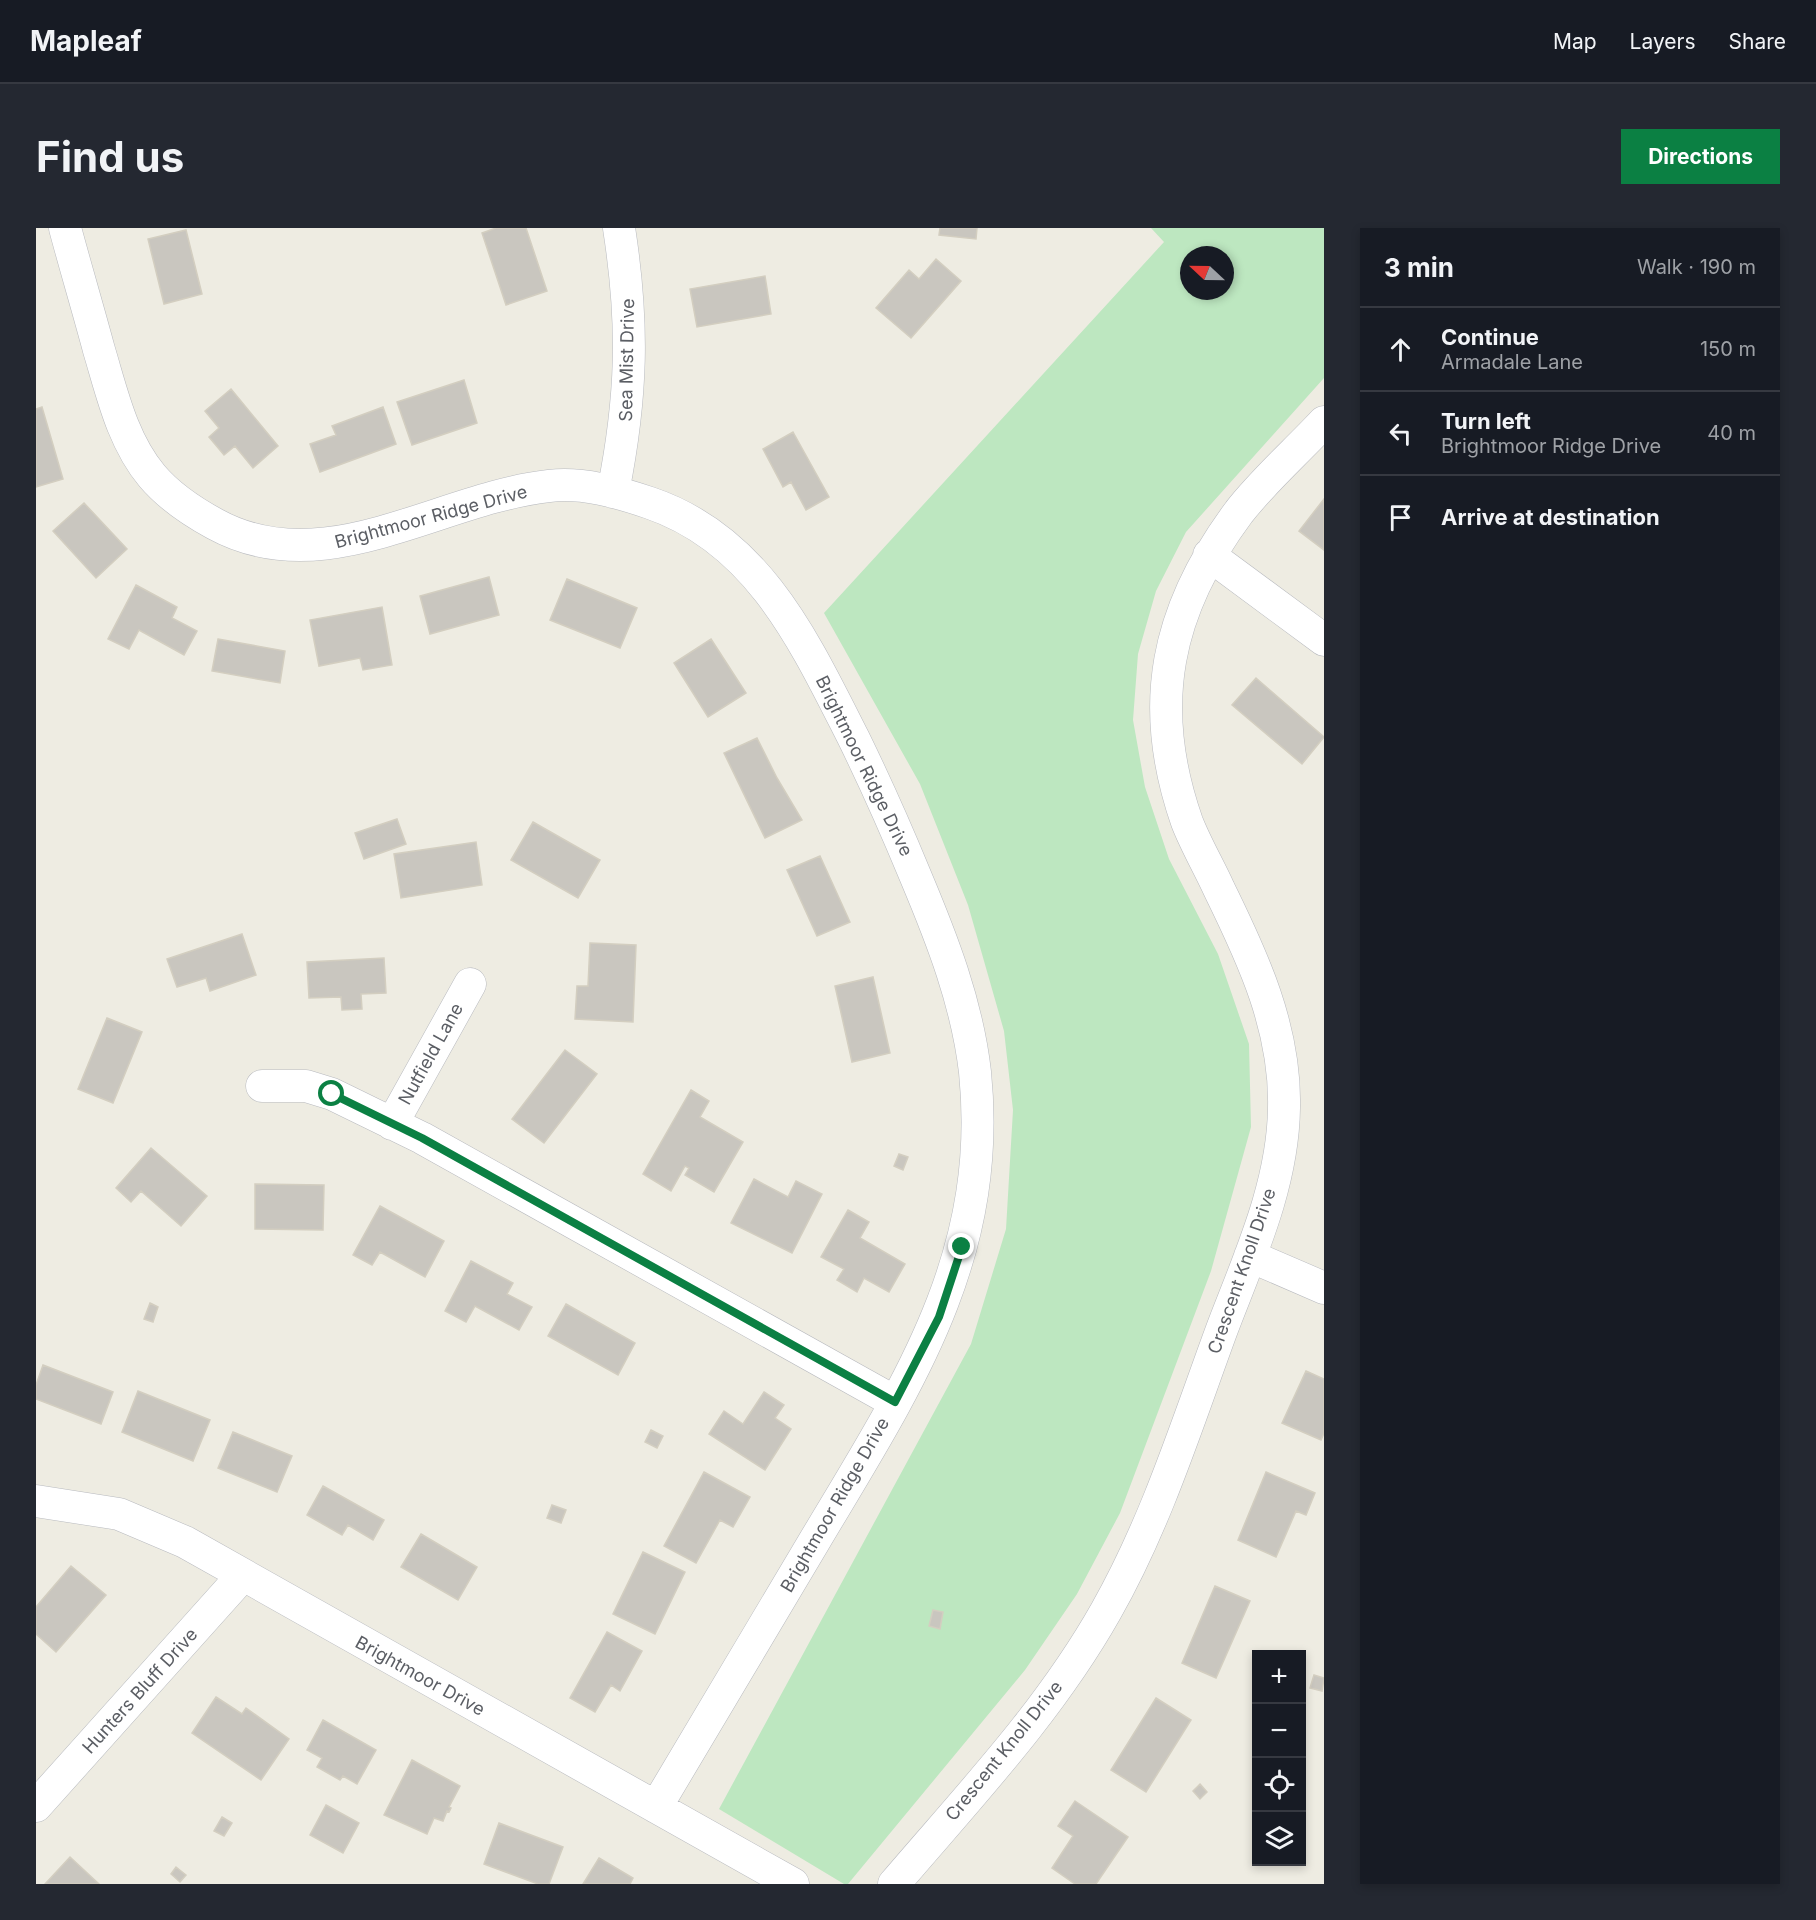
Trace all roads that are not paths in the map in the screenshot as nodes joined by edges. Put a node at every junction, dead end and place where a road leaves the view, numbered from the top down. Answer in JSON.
{"nodes":[{"id":1,"x":65,"y":228,"type":"edge"},
{"id":2,"x":620,"y":228,"type":"edge"},
{"id":3,"x":1324,"y":422,"type":"edge"},
{"id":4,"x":613,"y":492,"type":"junction"},
{"id":5,"x":1209,"y":555,"type":"junction"},
{"id":6,"x":1324,"y":640,"type":"edge"},
{"id":7,"x":470,"y":984,"type":"dead end"},
{"id":8,"x":262,"y":1086,"type":"dead end"},
{"id":9,"x":392,"y":1124,"type":"junction"},
{"id":10,"x":1250,"y":1256,"type":"junction"},
{"id":11,"x":1324,"y":1288,"type":"edge"},
{"id":12,"x":895,"y":1402,"type":"junction"},
{"id":13,"x":36,"y":1501,"type":"edge"},
{"id":14,"x":243,"y":1575,"type":"junction"},
{"id":15,"x":36,"y":1806,"type":"edge"},
{"id":16,"x":656,"y":1807,"type":"junction"},
{"id":17,"x":793,"y":1884,"type":"edge"},
{"id":18,"x":894,"y":1884,"type":"edge"}],
"edges":[{"from":1,"to":4,"type":"street","name":"Brightmoor Ridge Drive"},
{"from":2,"to":4,"type":"street","name":"Sea Mist Drive"},
{"from":3,"to":5,"type":"street","name":"Crescent Knoll Drive"},
{"from":4,"to":12,"type":"street","name":"Brightmoor Ridge Drive"},
{"from":5,"to":6,"type":"street"},
{"from":5,"to":10,"type":"street","name":"Crescent Knoll Drive"},
{"from":7,"to":9,"type":"street","name":"Nutfield Lane"},
{"from":8,"to":9,"type":"street"},
{"from":9,"to":12,"type":"street"},
{"from":10,"to":11,"type":"street"},
{"from":10,"to":18,"type":"street","name":"Crescent Knoll Drive"},
{"from":12,"to":16,"type":"street","name":"Brightmoor Ridge Drive"},
{"from":13,"to":14,"type":"street","name":"Brightmoor Drive"},
{"from":14,"to":15,"type":"street","name":"Hunters Bluff Drive"},
{"from":14,"to":16,"type":"street","name":"Brightmoor Drive"},
{"from":16,"to":17,"type":"street","name":"Brightmoor Drive"}]}
